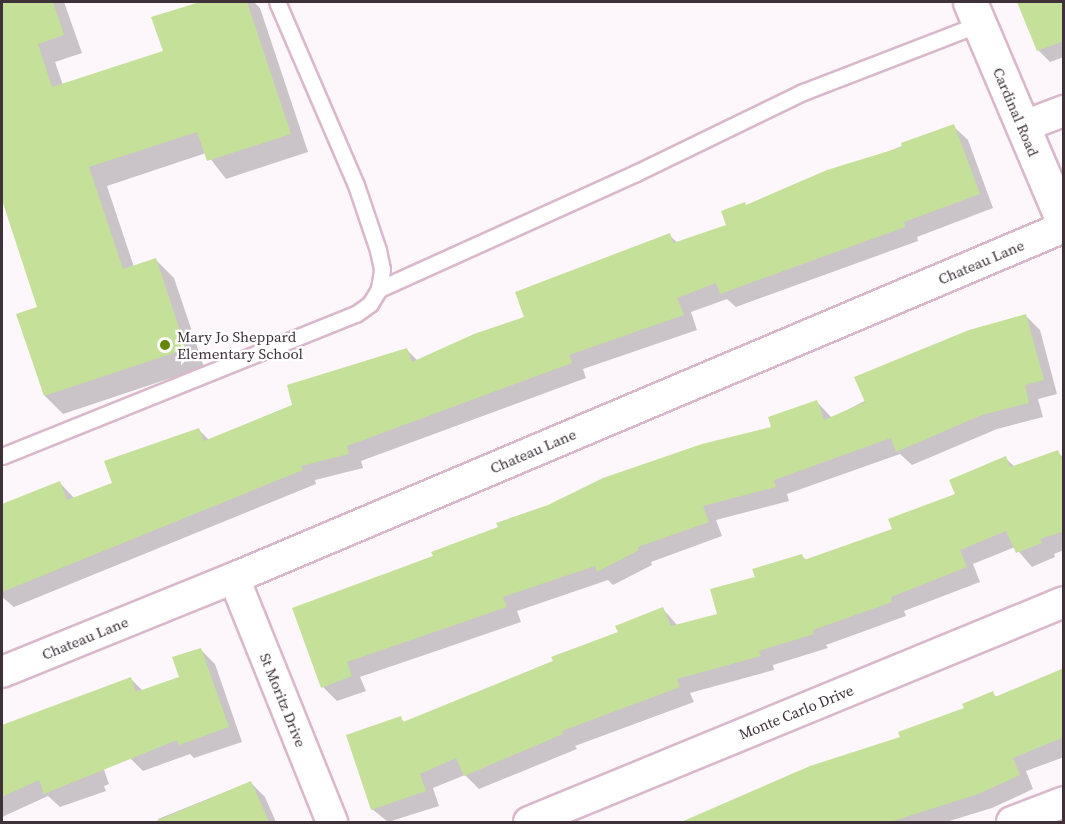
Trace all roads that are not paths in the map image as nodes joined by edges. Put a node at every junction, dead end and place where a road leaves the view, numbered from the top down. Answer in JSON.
{"nodes":[{"id":1,"x":277,"y":2,"type":"edge"},
{"id":2,"x":974,"y":13,"type":"edge"},
{"id":3,"x":1064,"y":111,"type":"edge"},
{"id":4,"x":1022,"y":126,"type":"junction"},
{"id":5,"x":1064,"y":225,"type":"edge"},
{"id":6,"x":380,"y":289,"type":"junction"},
{"id":7,"x":2,"y":456,"type":"edge"},
{"id":8,"x":234,"y":578,"type":"junction"},
{"id":9,"x":1064,"y":602,"type":"edge"},
{"id":10,"x":2,"y":672,"type":"edge"},
{"id":11,"x":1064,"y":802,"type":"edge"},
{"id":12,"x":332,"y":822,"type":"edge"},
{"id":13,"x":529,"y":822,"type":"edge"},
{"id":14,"x":1012,"y":822,"type":"edge"}],
"edges":[{"from":1,"to":6,"type":"lane"},
{"from":2,"to":4,"type":"street","name":"Cardinal Road"},
{"from":2,"to":6,"type":"lane"},
{"from":3,"to":4,"type":"street"},
{"from":4,"to":5,"type":"street","name":"Cardinal Road"},
{"from":5,"to":8,"type":"street","name":"Chateau Lane"},
{"from":6,"to":7,"type":"lane"},
{"from":8,"to":10,"type":"street","name":"Chateau Lane"},
{"from":8,"to":12,"type":"street","name":"St Moritz Drive"},
{"from":9,"to":13,"type":"street","name":"Monte Carlo Drive"},
{"from":11,"to":14,"type":"street"}]}
